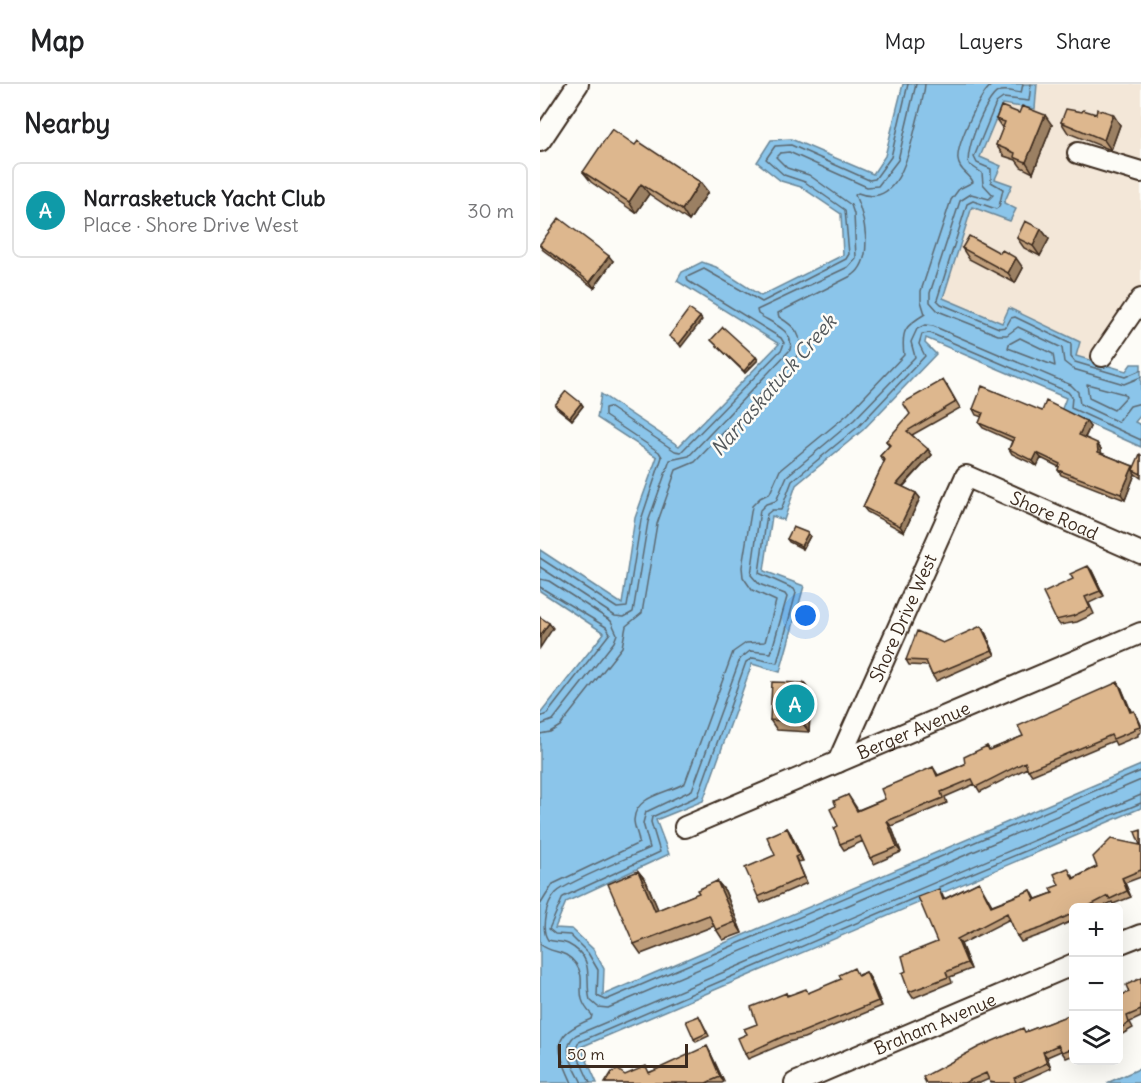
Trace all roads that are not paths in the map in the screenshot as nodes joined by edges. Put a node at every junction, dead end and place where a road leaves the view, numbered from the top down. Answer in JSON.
{"nodes":[{"id":1,"x":578,"y":84,"type":"edge"},
{"id":2,"x":546,"y":118,"type":"edge"},
{"id":3,"x":540,"y":141,"type":"edge"},
{"id":4,"x":1078,"y":153,"type":"dead end"},
{"id":5,"x":1141,"y":172,"type":"edge"},
{"id":6,"x":1141,"y":299,"type":"edge"},
{"id":7,"x":1102,"y":356,"type":"dead end"},
{"id":8,"x":966,"y":476,"type":"joint"},
{"id":9,"x":1141,"y":553,"type":"edge"},
{"id":10,"x":1141,"y":633,"type":"edge"},
{"id":11,"x":838,"y":762,"type":"junction"},
{"id":12,"x":685,"y":827,"type":"dead end"},
{"id":13,"x":1141,"y":935,"type":"edge"},
{"id":14,"x":1123,"y":942,"type":"edge"},
{"id":15,"x":1069,"y":966,"type":"edge"},
{"id":16,"x":795,"y":1083,"type":"edge"}],
"edges":[{"from":1,"to":2,"type":"street"},
{"from":2,"to":3,"type":"street"},
{"from":4,"to":5,"type":"street"},
{"from":6,"to":7,"type":"street"},
{"from":8,"to":9,"type":"street","name":"Shore Road"},
{"from":8,"to":11,"type":"street","name":"Shore Drive West"},
{"from":10,"to":11,"type":"street","name":"Berger Avenue"},
{"from":11,"to":12,"type":"street","name":"Berger Avenue"},
{"from":13,"to":14,"type":"street"},
{"from":15,"to":16,"type":"street","name":"Braham Avenue"}]}
